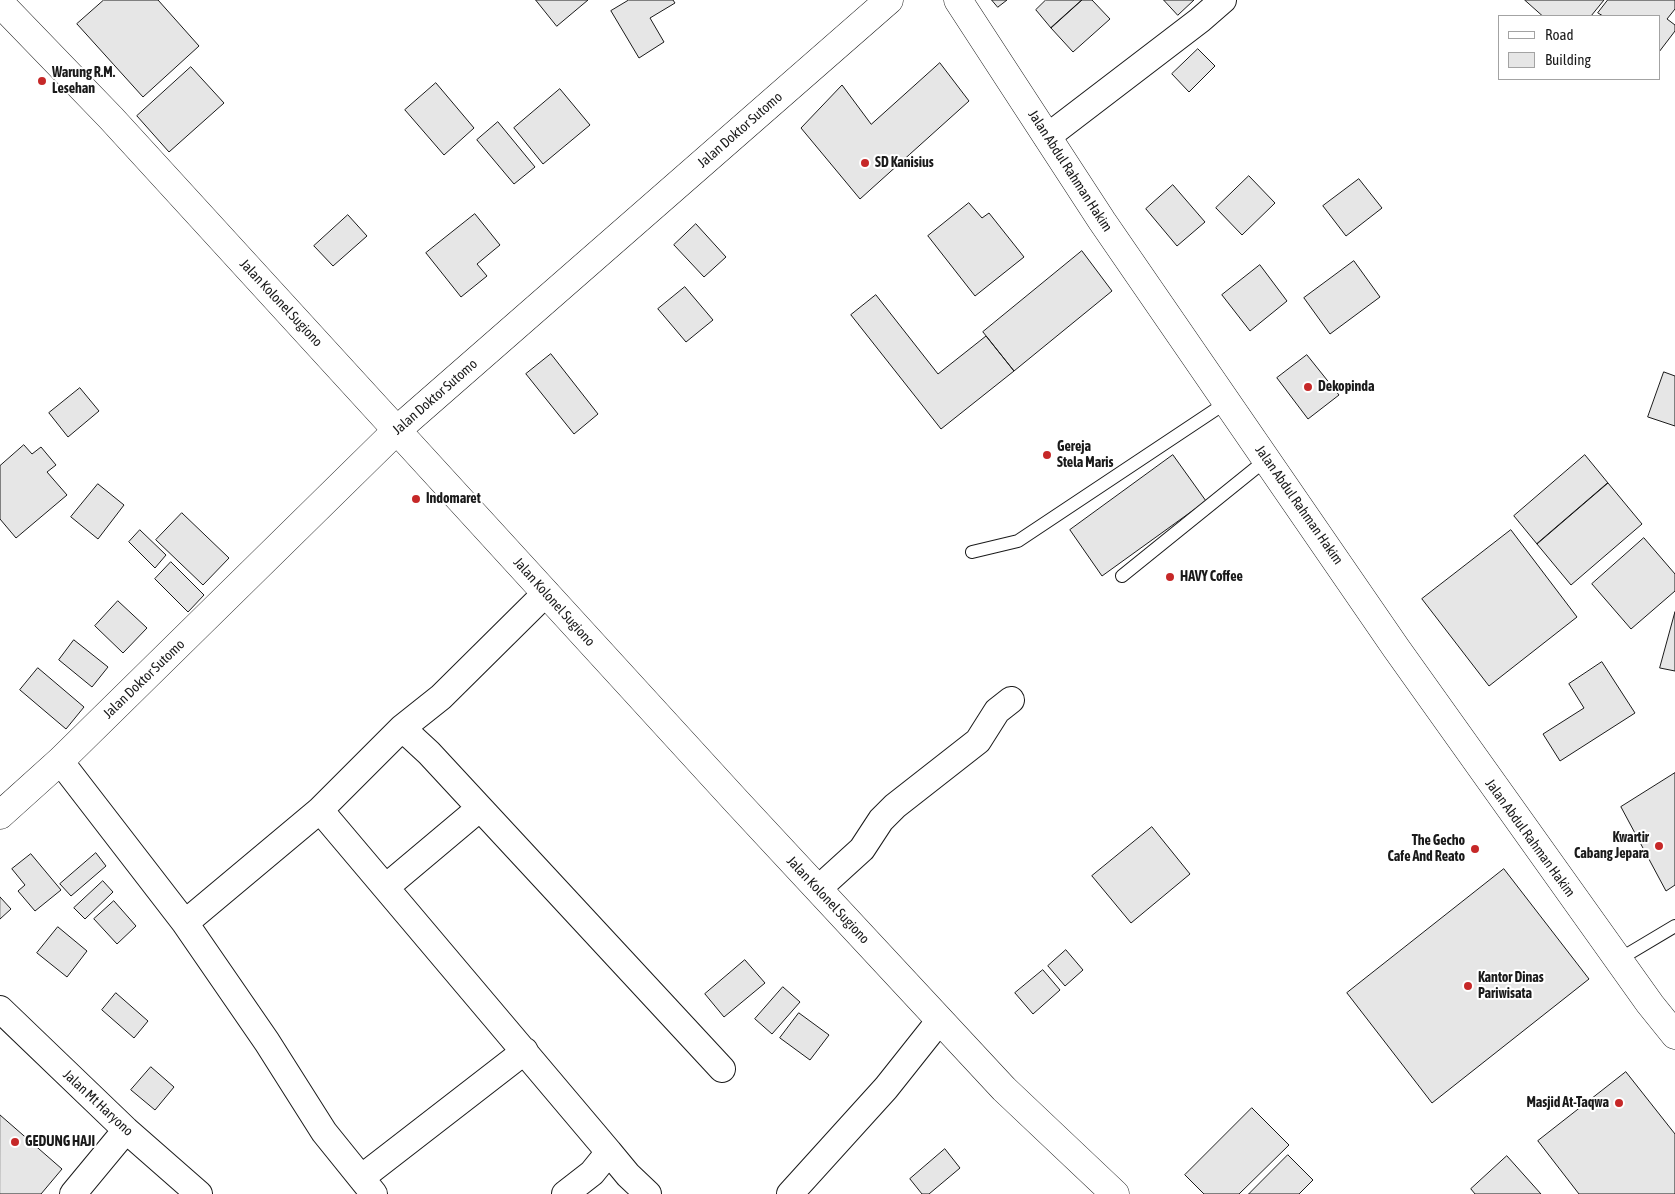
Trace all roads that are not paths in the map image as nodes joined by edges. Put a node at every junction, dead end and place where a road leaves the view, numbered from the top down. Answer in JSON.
{"nodes":[{"id":1,"x":889,"y":0,"type":"edge"},
{"id":2,"x":958,"y":0,"type":"edge"},
{"id":3,"x":1223,"y":0,"type":"edge"},
{"id":4,"x":0,"y":4,"type":"edge"},
{"id":5,"x":1047,"y":137,"type":"junction"},
{"id":6,"x":1227,"y":402,"type":"junction"},
{"id":7,"x":397,"y":430,"type":"junction"},
{"id":8,"x":1267,"y":459,"type":"junction"},
{"id":9,"x":972,"y":552,"type":"dead end"},
{"id":10,"x":1122,"y":576,"type":"dead end"},
{"id":11,"x":546,"y":593,"type":"junction"},
{"id":12,"x":1011,"y":700,"type":"dead end"},
{"id":13,"x":402,"y":728,"type":"junction"},
{"id":14,"x":60,"y":761,"type":"junction"},
{"id":15,"x":480,"y":808,"type":"junction"},
{"id":16,"x":320,"y":810,"type":"junction"},
{"id":17,"x":0,"y":815,"type":"edge"},
{"id":18,"x":386,"y":887,"type":"junction"},
{"id":19,"x":818,"y":889,"type":"junction"},
{"id":20,"x":185,"y":923,"type":"junction"},
{"id":21,"x":1675,"y":926,"type":"edge"},
{"id":22,"x":1618,"y":960,"type":"junction"},
{"id":23,"x":1650,"y":1004,"type":"junction"},
{"id":24,"x":0,"y":1009,"type":"edge"},
{"id":25,"x":1675,"y":1016,"type":"edge"},
{"id":26,"x":940,"y":1020,"type":"junction"},
{"id":27,"x":1675,"y":1035,"type":"edge"},
{"id":28,"x":525,"y":1051,"type":"junction"},
{"id":29,"x":722,"y":1069,"type":"dead end"},
{"id":30,"x":126,"y":1130,"type":"junction"},
{"id":31,"x":609,"y":1152,"type":"junction"},
{"id":32,"x":367,"y":1186,"type":"edge"},
{"id":33,"x":73,"y":1194,"type":"edge"},
{"id":34,"x":200,"y":1194,"type":"edge"},
{"id":35,"x":565,"y":1194,"type":"edge"},
{"id":36,"x":648,"y":1194,"type":"edge"},
{"id":37,"x":790,"y":1194,"type":"edge"},
{"id":38,"x":1115,"y":1194,"type":"edge"}],
"edges":[{"from":1,"to":7,"type":"street","name":"Jalan Doktor Sutomo"},
{"from":2,"to":5,"type":"street","name":"Jalan Abdul Rahman Hakim"},
{"from":3,"to":5,"type":"street"},
{"from":4,"to":7,"type":"street","name":"Jalan Kolonel Sugiono"},
{"from":5,"to":6,"type":"street","name":"Jalan Abdul Rahman Hakim"},
{"from":6,"to":8,"type":"street","name":"Jalan Abdul Rahman Hakim"},
{"from":6,"to":9,"type":"lane"},
{"from":7,"to":11,"type":"street","name":"Jalan Kolonel Sugiono"},
{"from":7,"to":14,"type":"street","name":"Jalan Doktor Sutomo"},
{"from":8,"to":10,"type":"lane"},
{"from":8,"to":22,"type":"street","name":"Jalan Abdul Rahman Hakim"},
{"from":11,"to":13,"type":"street"},
{"from":11,"to":19,"type":"street","name":"Jalan Kolonel Sugiono"},
{"from":12,"to":19,"type":"street"},
{"from":13,"to":15,"type":"street"},
{"from":13,"to":16,"type":"street"},
{"from":14,"to":17,"type":"street","name":"Jalan Doktor Sutomo"},
{"from":14,"to":20,"type":"street"},
{"from":15,"to":18,"type":"street"},
{"from":15,"to":29,"type":"street"},
{"from":16,"to":18,"type":"street"},
{"from":16,"to":20,"type":"street"},
{"from":18,"to":28,"type":"street"},
{"from":19,"to":26,"type":"street","name":"Jalan Kolonel Sugiono"},
{"from":20,"to":32,"type":"street"},
{"from":21,"to":22,"type":"lane"},
{"from":22,"to":23,"type":"street","name":"Jalan Abdul Rahman Hakim"},
{"from":23,"to":25,"type":"street"},
{"from":23,"to":27,"type":"street","name":"Jalan Abdul Rahman Hakim"},
{"from":24,"to":30,"type":"street","name":"Jalan Mt Haryono"},
{"from":26,"to":37,"type":"street"},
{"from":26,"to":38,"type":"street","name":"Jalan Kolonel Sugiono"},
{"from":28,"to":31,"type":"street"},
{"from":28,"to":32,"type":"street"},
{"from":30,"to":33,"type":"street"},
{"from":30,"to":34,"type":"street","name":"Jalan Mt Haryono"},
{"from":31,"to":35,"type":"street"},
{"from":31,"to":36,"type":"street"}]}
